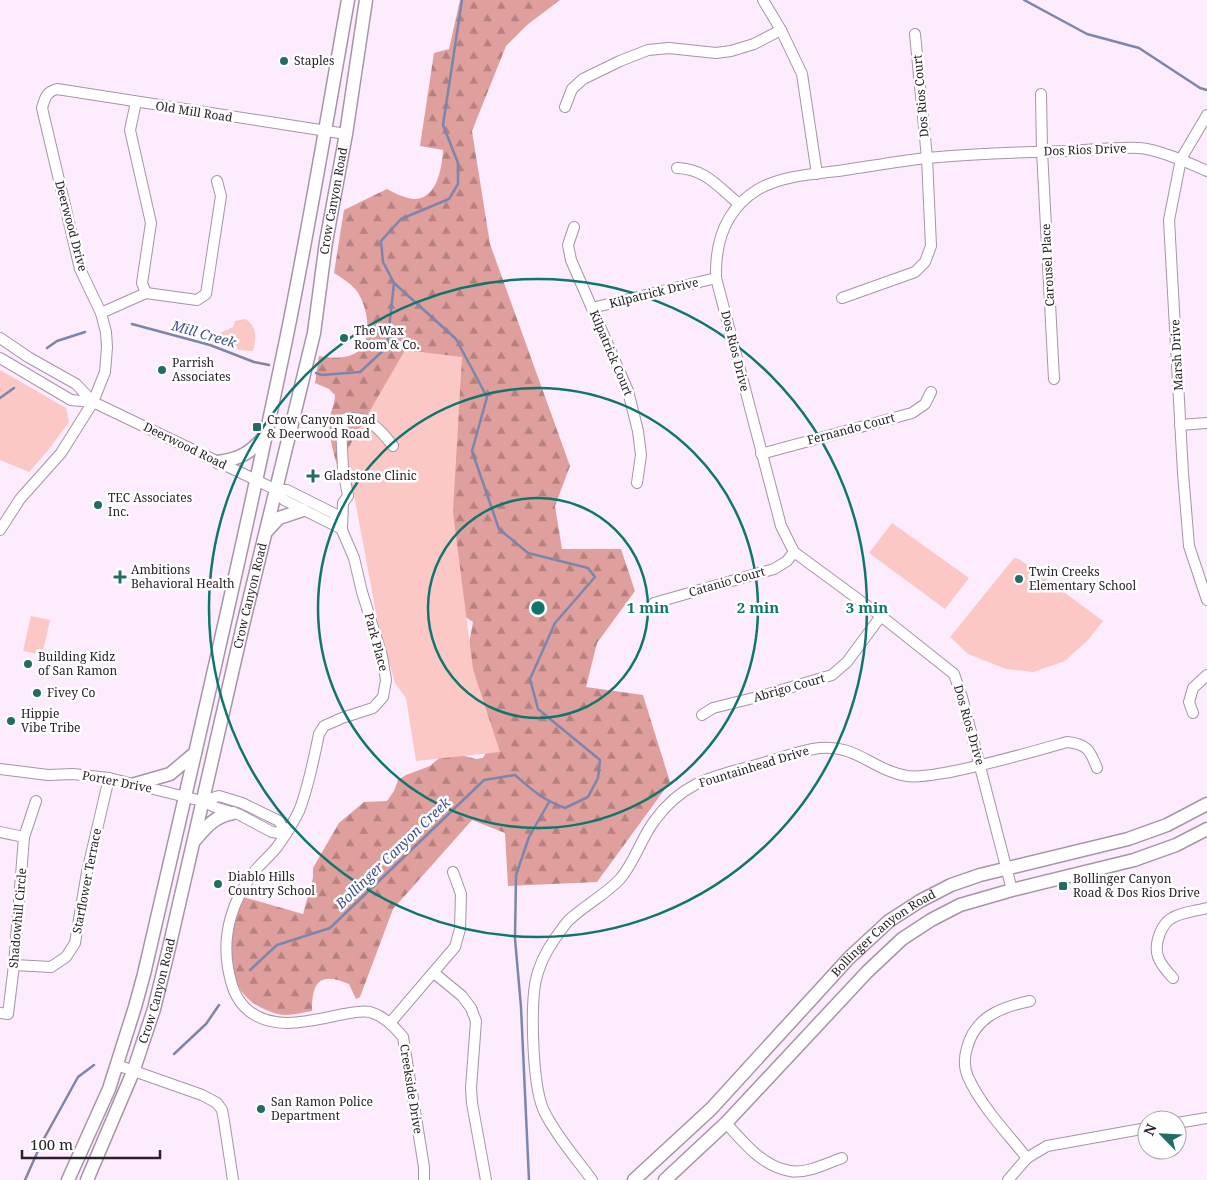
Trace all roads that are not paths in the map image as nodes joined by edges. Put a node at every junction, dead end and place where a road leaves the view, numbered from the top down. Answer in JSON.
{"nodes":[{"id":1,"x":348,"y":0,"type":"edge"},
{"id":2,"x":366,"y":0,"type":"edge"},
{"id":3,"x":763,"y":0,"type":"edge"},
{"id":4,"x":781,"y":30,"type":"junction"},
{"id":5,"x":915,"y":34,"type":"dead end"},
{"id":6,"x":1041,"y":94,"type":"dead end"},
{"id":7,"x":45,"y":96,"type":"joint"},
{"id":8,"x":136,"y":102,"type":"junction"},
{"id":9,"x":565,"y":107,"type":"dead end"},
{"id":10,"x":1207,"y":116,"type":"edge"},
{"id":11,"x":326,"y":131,"type":"junction"},
{"id":12,"x":346,"y":134,"type":"junction"},
{"id":13,"x":1042,"y":151,"type":"junction"},
{"id":14,"x":926,"y":158,"type":"junction"},
{"id":15,"x":1181,"y":159,"type":"junction"},
{"id":16,"x":677,"y":168,"type":"dead end"},
{"id":17,"x":1207,"y":171,"type":"edge"},
{"id":18,"x":817,"y":174,"type":"junction"},
{"id":19,"x":217,"y":181,"type":"dead end"},
{"id":20,"x":738,"y":204,"type":"junction"},
{"id":21,"x":574,"y":227,"type":"dead end"},
{"id":22,"x":716,"y":278,"type":"junction"},
{"id":23,"x":146,"y":293,"type":"junction"},
{"id":24,"x":842,"y":298,"type":"dead end"},
{"id":25,"x":592,"y":308,"type":"junction"},
{"id":26,"x":101,"y":312,"type":"junction"},
{"id":27,"x":0,"y":338,"type":"edge"},
{"id":28,"x":0,"y":358,"type":"edge"},
{"id":29,"x":1054,"y":379,"type":"dead end"},
{"id":30,"x":932,"y":392,"type":"dead end"},
{"id":31,"x":93,"y":402,"type":"junction"},
{"id":32,"x":1207,"y":423,"type":"edge"},
{"id":33,"x":1180,"y":424,"type":"junction"},
{"id":34,"x":265,"y":436,"type":"junction"},
{"id":35,"x":393,"y":446,"type":"dead end"},
{"id":36,"x":761,"y":454,"type":"junction"},
{"id":37,"x":218,"y":462,"type":"junction"},
{"id":38,"x":256,"y":480,"type":"junction"},
{"id":39,"x":637,"y":483,"type":"dead end"},
{"id":40,"x":276,"y":490,"type":"junction"},
{"id":41,"x":303,"y":510,"type":"junction"},
{"id":42,"x":342,"y":529,"type":"junction"},
{"id":43,"x":0,"y":530,"type":"edge"},
{"id":44,"x":266,"y":532,"type":"junction"},
{"id":45,"x":794,"y":552,"type":"junction"},
{"id":46,"x":1207,"y":600,"type":"edge"},
{"id":47,"x":654,"y":603,"type":"dead end"},
{"id":48,"x":881,"y":616,"type":"junction"},
{"id":49,"x":1207,"y":675,"type":"edge"},
{"id":50,"x":1193,"y":713,"type":"dead end"},
{"id":51,"x":702,"y":715,"type":"dead end"},
{"id":52,"x":195,"y":753,"type":"junction"},
{"id":53,"x":980,"y":766,"type":"junction"},
{"id":54,"x":1098,"y":768,"type":"dead end"},
{"id":55,"x":0,"y":769,"type":"edge"},
{"id":56,"x":109,"y":778,"type":"junction"},
{"id":57,"x":135,"y":784,"type":"junction"},
{"id":58,"x":185,"y":796,"type":"junction"},
{"id":59,"x":36,"y":801,"type":"dead end"},
{"id":60,"x":202,"y":801,"type":"junction"},
{"id":61,"x":1207,"y":804,"type":"edge"},
{"id":62,"x":233,"y":813,"type":"junction"},
{"id":63,"x":1207,"y":829,"type":"edge"},
{"id":64,"x":0,"y":832,"type":"edge"},
{"id":65,"x":286,"y":834,"type":"junction"},
{"id":66,"x":24,"y":837,"type":"junction"},
{"id":67,"x":193,"y":842,"type":"junction"},
{"id":68,"x":1007,"y":868,"type":"junction"},
{"id":69,"x":453,"y":872,"type":"dead end"},
{"id":70,"x":1012,"y":890,"type":"junction"},
{"id":71,"x":1207,"y":908,"type":"edge"},
{"id":72,"x":14,"y":965,"type":"junction"},
{"id":73,"x":434,"y":973,"type":"junction"},
{"id":74,"x":1173,"y":978,"type":"dead end"},
{"id":75,"x":1030,"y":1001,"type":"dead end"},
{"id":76,"x":0,"y":1013,"type":"edge"},
{"id":77,"x":390,"y":1023,"type":"junction"},
{"id":78,"x":117,"y":1065,"type":"junction"},
{"id":79,"x":133,"y":1072,"type":"junction"},
{"id":80,"x":1207,"y":1118,"type":"edge"},
{"id":81,"x":1187,"y":1121,"type":"edge"},
{"id":82,"x":726,"y":1123,"type":"junction"},
{"id":83,"x":1137,"y":1130,"type":"edge"},
{"id":84,"x":842,"y":1158,"type":"dead end"},
{"id":85,"x":1027,"y":1158,"type":"junction"},
{"id":86,"x":68,"y":1180,"type":"edge"},
{"id":87,"x":86,"y":1180,"type":"edge"},
{"id":88,"x":233,"y":1180,"type":"edge"},
{"id":89,"x":424,"y":1180,"type":"edge"},
{"id":90,"x":486,"y":1180,"type":"edge"},
{"id":91,"x":592,"y":1180,"type":"edge"},
{"id":92,"x":634,"y":1180,"type":"edge"},
{"id":93,"x":665,"y":1180,"type":"edge"},
{"id":94,"x":1008,"y":1180,"type":"edge"}],
"edges":[{"from":1,"to":11,"type":"main road","name":"Crow Canyon Road"},
{"from":2,"to":12,"type":"main road","name":"Crow Canyon Road"},
{"from":3,"to":4,"type":"street"},
{"from":4,"to":9,"type":"street"},
{"from":4,"to":18,"type":"street"},
{"from":5,"to":14,"type":"street","name":"Dos Rios Court"},
{"from":6,"to":13,"type":"street","name":"Carousel Place"},
{"from":7,"to":8,"type":"street","name":"Old Mill Road"},
{"from":7,"to":26,"type":"street","name":"Deerwood Drive"},
{"from":8,"to":11,"type":"street","name":"Old Mill Road"},
{"from":8,"to":23,"type":"street"},
{"from":10,"to":15,"type":"street","name":"Marsh Drive"},
{"from":11,"to":12,"type":"street","name":"Old Mill Road"},
{"from":11,"to":34,"type":"main road","name":"Crow Canyon Road"},
{"from":12,"to":40,"type":"main road","name":"Crow Canyon Road"},
{"from":13,"to":14,"type":"street","name":"Dos Rios Drive"},
{"from":13,"to":15,"type":"street","name":"Dos Rios Drive"},
{"from":13,"to":29,"type":"street","name":"Carousel Place"},
{"from":14,"to":18,"type":"street","name":"Dos Rios Drive"},
{"from":14,"to":24,"type":"street","name":"Dos Rios Court"},
{"from":15,"to":17,"type":"street","name":"Dos Rios Drive"},
{"from":15,"to":33,"type":"street","name":"Marsh Drive"},
{"from":16,"to":20,"type":"street"},
{"from":18,"to":20,"type":"street","name":"Dos Rios Drive"},
{"from":19,"to":23,"type":"street"},
{"from":20,"to":22,"type":"street","name":"Dos Rios Drive"},
{"from":21,"to":25,"type":"street","name":"Kilpatrick Court"},
{"from":22,"to":25,"type":"street","name":"Kilpatrick Drive"},
{"from":22,"to":36,"type":"street","name":"Dos Rios Drive"},
{"from":23,"to":26,"type":"street"},
{"from":25,"to":39,"type":"street","name":"Kilpatrick Court"},
{"from":26,"to":31,"type":"street","name":"Deerwood Drive"},
{"from":27,"to":31,"type":"street","name":"Deerwood Road"},
{"from":28,"to":31,"type":"street","name":"Deerwood Road"},
{"from":30,"to":36,"type":"street","name":"Fernando Court"},
{"from":31,"to":37,"type":"street","name":"Deerwood Road"},
{"from":31,"to":43,"type":"street","name":"Deerwood Drive"},
{"from":32,"to":33,"type":"street"},
{"from":33,"to":46,"type":"street","name":"Marsh Drive"},
{"from":34,"to":37,"type":"main road"},
{"from":34,"to":38,"type":"main road","name":"Crow Canyon Road"},
{"from":35,"to":42,"type":"street"},
{"from":36,"to":45,"type":"street","name":"Dos Rios Drive"},
{"from":37,"to":38,"type":"street","name":"Deerwood Road"},
{"from":38,"to":40,"type":"street","name":"Deerwood Road"},
{"from":38,"to":52,"type":"main road","name":"Crow Canyon Road"},
{"from":40,"to":41,"type":"street"},
{"from":40,"to":42,"type":"street","name":"Park Place"},
{"from":40,"to":44,"type":"main road","name":"Crow Canyon Road"},
{"from":41,"to":42,"type":"street"},
{"from":41,"to":44,"type":"main road"},
{"from":42,"to":65,"type":"street","name":"Park Place"},
{"from":44,"to":60,"type":"main road","name":"Crow Canyon Road"},
{"from":45,"to":47,"type":"street","name":"Catanio Court"},
{"from":45,"to":48,"type":"street","name":"Dos Rios Drive"},
{"from":48,"to":51,"type":"street","name":"Abrigo Court"},
{"from":48,"to":53,"type":"street","name":"Dos Rios Drive"},
{"from":49,"to":50,"type":"street"},
{"from":52,"to":57,"type":"main road"},
{"from":52,"to":58,"type":"main road","name":"Crow Canyon Road"},
{"from":53,"to":54,"type":"street","name":"Fountainhead Drive"},
{"from":53,"to":68,"type":"street","name":"Dos Rios Drive"},
{"from":53,"to":91,"type":"street","name":"Fountainhead Drive"},
{"from":55,"to":56,"type":"street","name":"Porter Drive"},
{"from":56,"to":57,"type":"street","name":"Porter Drive"},
{"from":56,"to":72,"type":"street","name":"Starflower Terrace"},
{"from":57,"to":58,"type":"street","name":"Porter Drive"},
{"from":58,"to":60,"type":"street","name":"Porter Drive"},
{"from":58,"to":78,"type":"main road","name":"Crow Canyon Road"},
{"from":59,"to":66,"type":"street","name":"Shadowhill Circle"},
{"from":60,"to":62,"type":"street"},
{"from":60,"to":65,"type":"street"},
{"from":60,"to":67,"type":"main road","name":"Crow Canyon Road"},
{"from":61,"to":68,"type":"main road","name":"Bollinger Canyon Road"},
{"from":62,"to":65,"type":"street"},
{"from":62,"to":67,"type":"main road"},
{"from":63,"to":70,"type":"main road","name":"Bollinger Canyon Road"},
{"from":64,"to":66,"type":"street"},
{"from":65,"to":77,"type":"street","name":"Creekside Drive"},
{"from":66,"to":72,"type":"street","name":"Shadowhill Circle"},
{"from":67,"to":79,"type":"main road","name":"Crow Canyon Road"},
{"from":68,"to":70,"type":"street","name":"Dos Rios Drive"},
{"from":68,"to":92,"type":"main road","name":"Bollinger Canyon Road"},
{"from":69,"to":73,"type":"street"},
{"from":70,"to":82,"type":"main road","name":"Bollinger Canyon Road"},
{"from":71,"to":74,"type":"street"},
{"from":72,"to":76,"type":"street","name":"Shadowhill Circle"},
{"from":73,"to":77,"type":"street"},
{"from":73,"to":90,"type":"street"},
{"from":75,"to":85,"type":"street"},
{"from":77,"to":89,"type":"street","name":"Creekside Drive"},
{"from":78,"to":79,"type":"street"},
{"from":78,"to":86,"type":"main road","name":"Crow Canyon Road"},
{"from":79,"to":87,"type":"main road","name":"Crow Canyon Road"},
{"from":79,"to":88,"type":"street"},
{"from":80,"to":81,"type":"street"},
{"from":82,"to":84,"type":"street"},
{"from":82,"to":93,"type":"main road","name":"Bollinger Canyon Road"},
{"from":83,"to":85,"type":"street"},
{"from":85,"to":94,"type":"street"}]}
